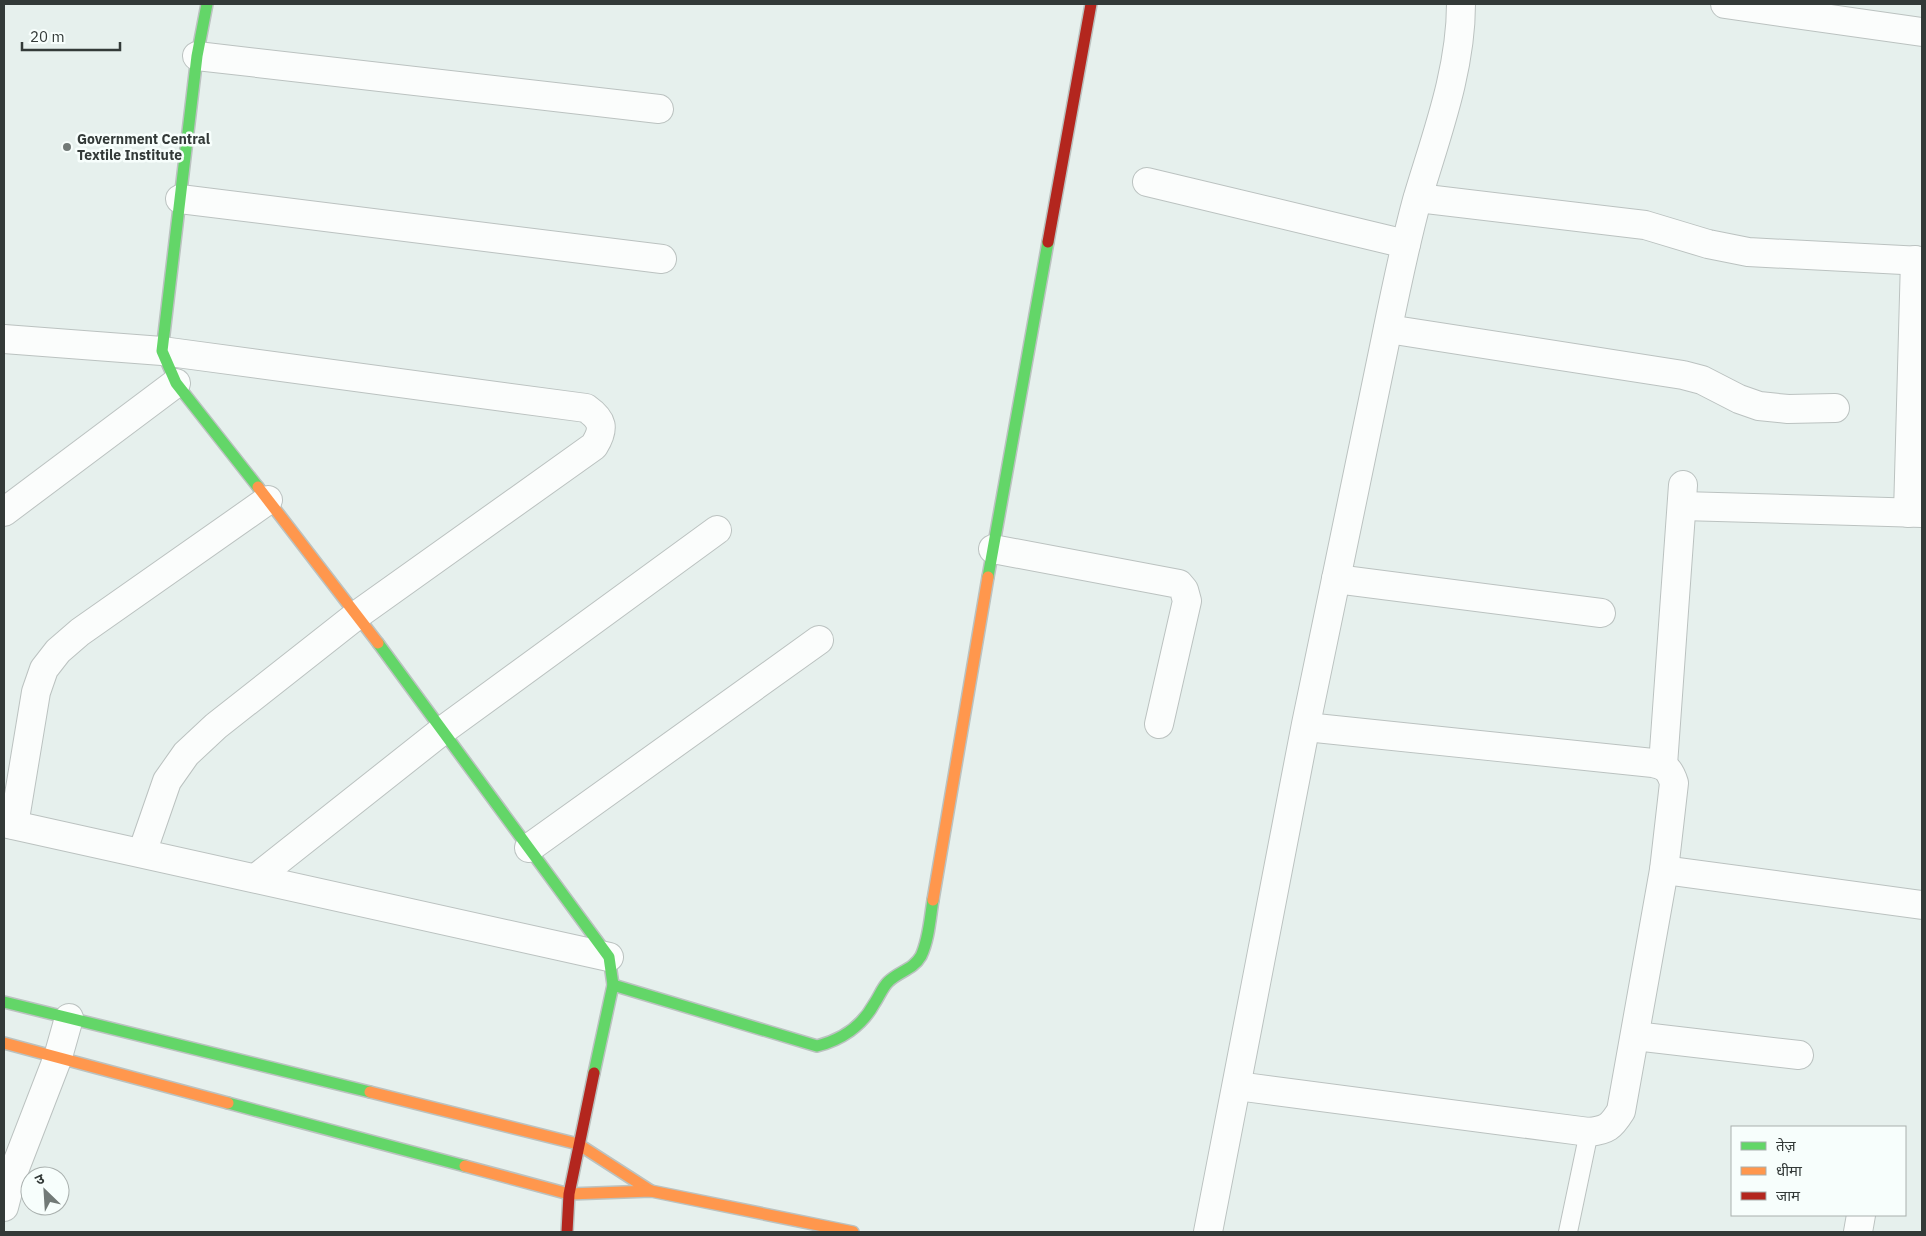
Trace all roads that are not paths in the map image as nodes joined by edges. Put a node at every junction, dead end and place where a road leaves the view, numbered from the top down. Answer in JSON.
{"nodes":[{"id":1,"x":207,"y":4,"type":"edge"},
{"id":2,"x":1091,"y":4,"type":"edge"},
{"id":3,"x":1461,"y":4,"type":"edge"},
{"id":4,"x":1725,"y":4,"type":"edge"},
{"id":5,"x":1922,"y":32,"type":"edge"},
{"id":6,"x":197,"y":56,"type":"junction"},
{"id":7,"x":659,"y":110,"type":"dead end"},
{"id":8,"x":1147,"y":182,"type":"dead end"},
{"id":9,"x":180,"y":198,"type":"junction"},
{"id":10,"x":1418,"y":198,"type":"junction"},
{"id":11,"x":1406,"y":244,"type":"junction"},
{"id":12,"x":662,"y":258,"type":"dead end"},
{"id":13,"x":1919,"y":261,"type":"edge"},
{"id":14,"x":1388,"y":328,"type":"junction"},
{"id":15,"x":4,"y":339,"type":"edge"},
{"id":16,"x":162,"y":351,"type":"junction"},
{"id":17,"x":176,"y":383,"type":"junction"},
{"id":18,"x":1835,"y":408,"type":"dead end"},
{"id":19,"x":268,"y":500,"type":"junction"},
{"id":20,"x":4,"y":512,"type":"edge"},
{"id":21,"x":1915,"y":513,"type":"edge"},
{"id":22,"x":717,"y":530,"type":"dead end"},
{"id":23,"x":993,"y":549,"type":"junction"},
{"id":24,"x":1336,"y":579,"type":"junction"},
{"id":25,"x":1602,"y":613,"type":"dead end"},
{"id":26,"x":357,"y":615,"type":"junction"},
{"id":27,"x":819,"y":640,"type":"dead end"},
{"id":28,"x":1159,"y":724,"type":"dead end"},
{"id":29,"x":1306,"y":727,"type":"junction"},
{"id":30,"x":443,"y":730,"type":"junction"},
{"id":31,"x":1664,"y":765,"type":"junction"},
{"id":32,"x":9,"y":824,"type":"edge"},
{"id":33,"x":529,"y":848,"type":"junction"},
{"id":34,"x":142,"y":853,"type":"junction"},
{"id":35,"x":1664,"y":870,"type":"junction"},
{"id":36,"x":256,"y":878,"type":"junction"},
{"id":37,"x":1922,"y":905,"type":"edge"},
{"id":38,"x":610,"y":956,"type":"junction"},
{"id":39,"x":613,"y":984,"type":"junction"},
{"id":40,"x":4,"y":1002,"type":"edge"},
{"id":41,"x":69,"y":1018,"type":"junction"},
{"id":42,"x":1634,"y":1036,"type":"junction"},
{"id":43,"x":4,"y":1043,"type":"edge"},
{"id":44,"x":1799,"y":1055,"type":"dead end"},
{"id":45,"x":58,"y":1058,"type":"junction"},
{"id":46,"x":1237,"y":1086,"type":"junction"},
{"id":47,"x":1589,"y":1132,"type":"junction"},
{"id":48,"x":578,"y":1144,"type":"junction"},
{"id":49,"x":652,"y":1191,"type":"junction"},
{"id":50,"x":569,"y":1194,"type":"junction"},
{"id":51,"x":4,"y":1207,"type":"edge"},
{"id":52,"x":1861,"y":1216,"type":"edge"},
{"id":53,"x":567,"y":1232,"type":"edge"},
{"id":54,"x":853,"y":1232,"type":"edge"},
{"id":55,"x":1208,"y":1232,"type":"edge"},
{"id":56,"x":1568,"y":1232,"type":"edge"},
{"id":57,"x":1858,"y":1232,"type":"edge"}],
"edges":[{"from":1,"to":6,"type":"street"},
{"from":2,"to":23,"type":"street"},
{"from":3,"to":10,"type":"street"},
{"from":4,"to":5,"type":"street"},
{"from":6,"to":7,"type":"street"},
{"from":6,"to":9,"type":"street"},
{"from":8,"to":11,"type":"street"},
{"from":9,"to":12,"type":"street"},
{"from":9,"to":16,"type":"street"},
{"from":10,"to":11,"type":"street"},
{"from":10,"to":13,"type":"street"},
{"from":11,"to":14,"type":"street"},
{"from":13,"to":21,"type":"street"},
{"from":14,"to":18,"type":"street"},
{"from":14,"to":24,"type":"street"},
{"from":15,"to":16,"type":"street"},
{"from":16,"to":17,"type":"street"},
{"from":16,"to":26,"type":"street"},
{"from":17,"to":19,"type":"street"},
{"from":17,"to":20,"type":"street"},
{"from":19,"to":26,"type":"street"},
{"from":19,"to":32,"type":"street"},
{"from":21,"to":31,"type":"street"},
{"from":22,"to":30,"type":"street"},
{"from":23,"to":28,"type":"street"},
{"from":23,"to":39,"type":"street"},
{"from":24,"to":25,"type":"street"},
{"from":24,"to":29,"type":"street"},
{"from":26,"to":30,"type":"street"},
{"from":26,"to":34,"type":"street"},
{"from":27,"to":33,"type":"street"},
{"from":29,"to":31,"type":"street"},
{"from":29,"to":46,"type":"street"},
{"from":30,"to":33,"type":"street"},
{"from":30,"to":36,"type":"street"},
{"from":31,"to":35,"type":"street"},
{"from":32,"to":34,"type":"street"},
{"from":33,"to":38,"type":"street"},
{"from":34,"to":36,"type":"street"},
{"from":35,"to":37,"type":"street"},
{"from":35,"to":42,"type":"street"},
{"from":36,"to":38,"type":"street"},
{"from":38,"to":39,"type":"street"},
{"from":39,"to":48,"type":"street"},
{"from":40,"to":41,"type":"street"},
{"from":41,"to":45,"type":"street"},
{"from":41,"to":48,"type":"street"},
{"from":42,"to":44,"type":"street"},
{"from":42,"to":47,"type":"street"},
{"from":43,"to":45,"type":"street"},
{"from":45,"to":50,"type":"street"},
{"from":45,"to":51,"type":"street"},
{"from":46,"to":47,"type":"street"},
{"from":46,"to":55,"type":"street"},
{"from":47,"to":56,"type":"lane"},
{"from":48,"to":49,"type":"street"},
{"from":48,"to":50,"type":"street"},
{"from":49,"to":50,"type":"street"},
{"from":49,"to":54,"type":"street"},
{"from":50,"to":53,"type":"street"},
{"from":52,"to":57,"type":"street"}]}
